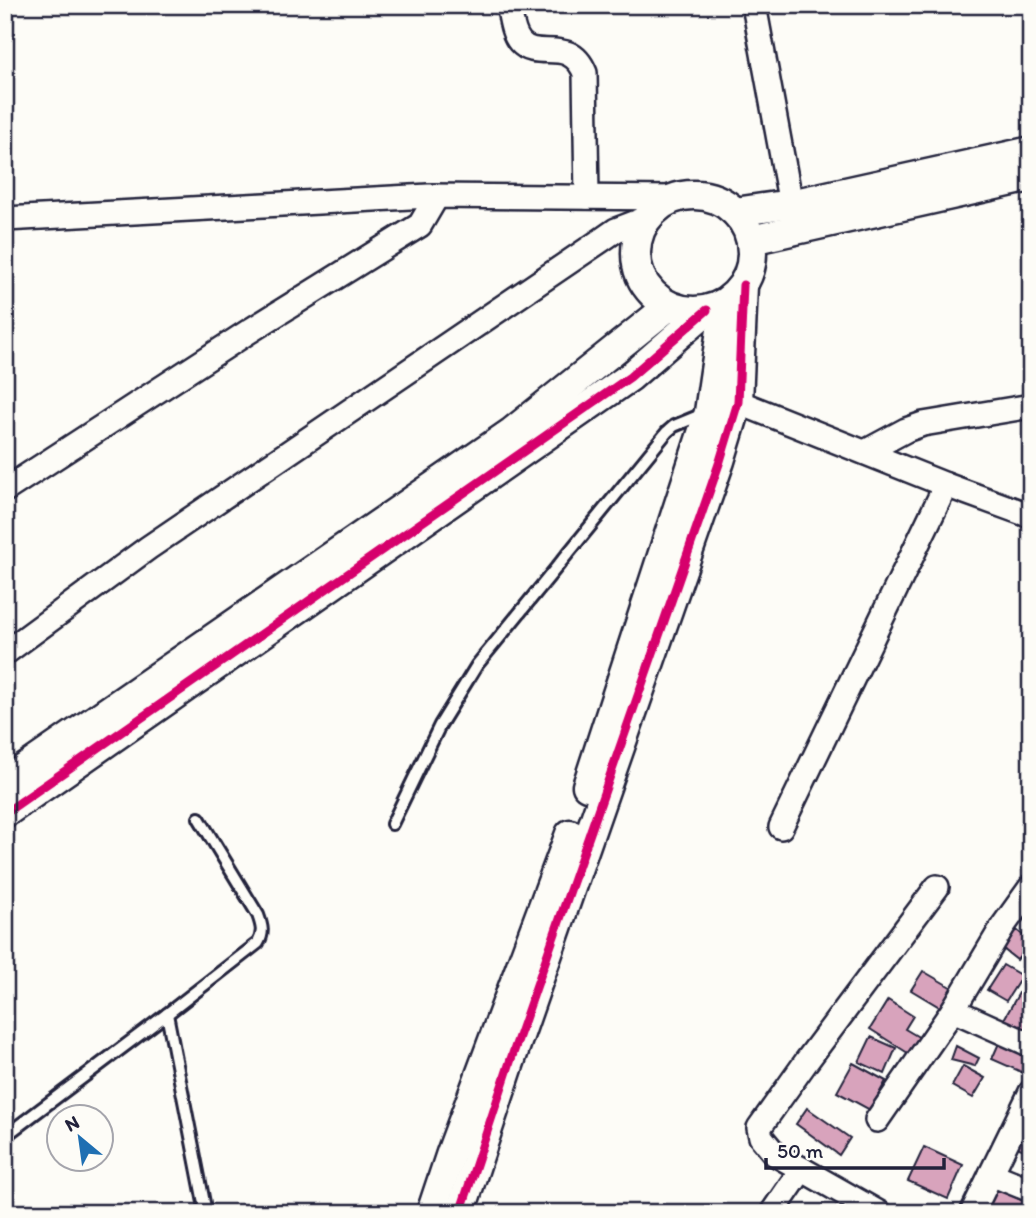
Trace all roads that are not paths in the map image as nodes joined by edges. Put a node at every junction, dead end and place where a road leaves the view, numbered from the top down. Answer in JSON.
{"nodes":[{"id":1,"x":508,"y":5,"type":"edge"},
{"id":2,"x":754,"y":5,"type":"edge"},
{"id":3,"x":1031,"y":150,"type":"edge"},
{"id":4,"x":1031,"y":177,"type":"edge"},
{"id":5,"x":437,"y":196,"type":"junction"},
{"id":6,"x":587,"y":197,"type":"junction"},
{"id":7,"x":677,"y":198,"type":"junction"},
{"id":8,"x":735,"y":212,"type":"junction"},
{"id":9,"x":650,"y":218,"type":"junction"},
{"id":10,"x":794,"y":218,"type":"junction"},
{"id":11,"x":5,"y":219,"type":"edge"},
{"id":12,"x":751,"y":240,"type":"junction"},
{"id":13,"x":725,"y":299,"type":"junction"},
{"id":14,"x":669,"y":306,"type":"junction"},
{"id":15,"x":738,"y":402,"type":"junction"},
{"id":16,"x":1031,"y":406,"type":"edge"},
{"id":17,"x":709,"y":412,"type":"junction"},
{"id":18,"x":865,"y":452,"type":"junction"},
{"id":19,"x":946,"y":485,"type":"junction"},
{"id":20,"x":5,"y":490,"type":"edge"},
{"id":21,"x":1031,"y":516,"type":"edge"},
{"id":22,"x":5,"y":653,"type":"edge"},
{"id":23,"x":5,"y":782,"type":"edge"},
{"id":24,"x":5,"y":813,"type":"edge"},
{"id":25,"x":199,"y":818,"type":"dead end"},
{"id":26,"x":392,"y":824,"type":"dead end"},
{"id":27,"x":781,"y":827,"type":"dead end"},
{"id":28,"x":937,"y":887,"type":"dead end"},
{"id":29,"x":1031,"y":887,"type":"edge"},
{"id":30,"x":953,"y":1010,"type":"junction"},
{"id":31,"x":167,"y":1014,"type":"junction"},
{"id":32,"x":1031,"y":1045,"type":"edge"},
{"id":33,"x":1031,"y":1093,"type":"edge"},
{"id":34,"x":877,"y":1120,"type":"dead end"},
{"id":35,"x":476,"y":1125,"type":"junction"},
{"id":36,"x":5,"y":1136,"type":"edge"},
{"id":37,"x":802,"y":1169,"type":"junction"},
{"id":38,"x":991,"y":1174,"type":"junction"},
{"id":39,"x":1031,"y":1190,"type":"edge"},
{"id":40,"x":206,"y":1213,"type":"edge"},
{"id":41,"x":431,"y":1213,"type":"edge"},
{"id":42,"x":460,"y":1213,"type":"edge"},
{"id":43,"x":772,"y":1213,"type":"edge"},
{"id":44,"x":879,"y":1213,"type":"edge"},
{"id":45,"x":972,"y":1213,"type":"edge"}],
"edges":[{"from":1,"to":6,"type":"street"},
{"from":2,"to":10,"type":"street"},
{"from":3,"to":10,"type":"street"},
{"from":4,"to":10,"type":"street"},
{"from":5,"to":6,"type":"street"},
{"from":5,"to":11,"type":"street"},
{"from":5,"to":20,"type":"street"},
{"from":6,"to":7,"type":"street"},
{"from":7,"to":8,"type":"street"},
{"from":7,"to":9,"type":"street"},
{"from":8,"to":10,"type":"street"},
{"from":8,"to":12,"type":"street"},
{"from":9,"to":14,"type":"street"},
{"from":9,"to":22,"type":"street"},
{"from":10,"to":12,"type":"street"},
{"from":12,"to":13,"type":"street"},
{"from":13,"to":14,"type":"street"},
{"from":13,"to":15,"type":"street"},
{"from":13,"to":17,"type":"street"},
{"from":13,"to":24,"type":"street"},
{"from":14,"to":23,"type":"street"},
{"from":15,"to":18,"type":"street"},
{"from":15,"to":35,"type":"street"},
{"from":16,"to":18,"type":"street"},
{"from":17,"to":26,"type":"lane"},
{"from":17,"to":35,"type":"street"},
{"from":18,"to":19,"type":"street"},
{"from":19,"to":21,"type":"street"},
{"from":19,"to":27,"type":"street"},
{"from":25,"to":31,"type":"lane"},
{"from":28,"to":37,"type":"street"},
{"from":29,"to":30,"type":"street"},
{"from":30,"to":32,"type":"street"},
{"from":30,"to":34,"type":"street"},
{"from":31,"to":36,"type":"lane"},
{"from":31,"to":40,"type":"lane"},
{"from":33,"to":38,"type":"street"},
{"from":35,"to":41,"type":"street"},
{"from":35,"to":42,"type":"street"},
{"from":37,"to":43,"type":"street"},
{"from":37,"to":44,"type":"street"},
{"from":38,"to":39,"type":"street"},
{"from":38,"to":45,"type":"street"}]}
